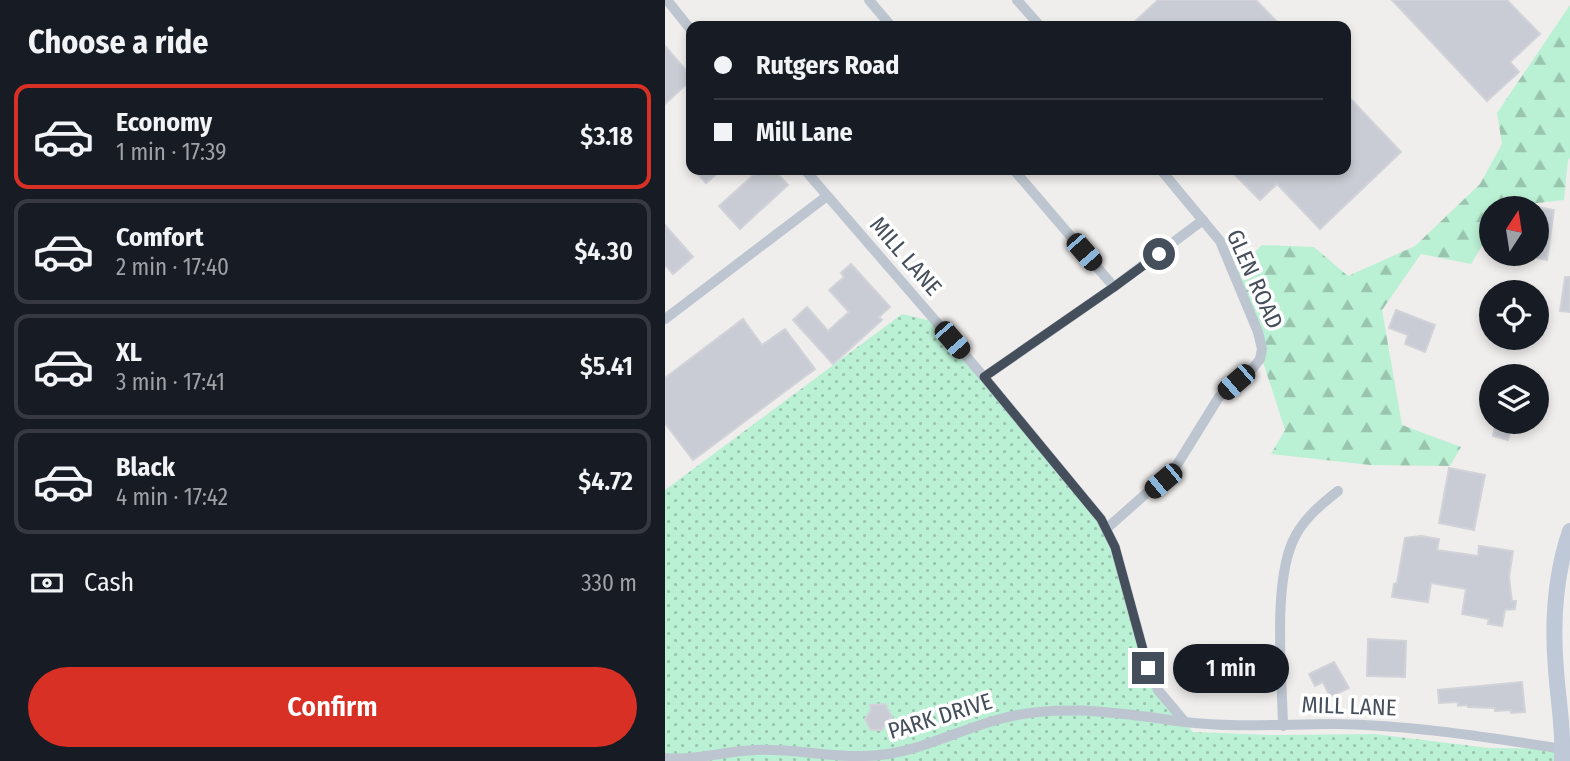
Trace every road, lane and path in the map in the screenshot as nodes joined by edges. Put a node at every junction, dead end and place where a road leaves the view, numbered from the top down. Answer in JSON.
{"nodes":[{"id":1,"x":869,"y":0,"type":"edge"},
{"id":2,"x":1017,"y":0,"type":"edge"},
{"id":3,"x":671,"y":1,"type":"edge"},
{"id":4,"x":887,"y":21,"type":"edge"},
{"id":5,"x":1036,"y":21,"type":"edge"},
{"id":6,"x":686,"y":23,"type":"edge"},
{"id":7,"x":809,"y":175,"type":"edge"},
{"id":8,"x":1018,"y":175,"type":"edge"},
{"id":9,"x":1165,"y":175,"type":"edge"},
{"id":10,"x":827,"y":196,"type":"junction"},
{"id":11,"x":1203,"y":220,"type":"junction"},
{"id":12,"x":1114,"y":287,"type":"junction"},
{"id":13,"x":665,"y":319,"type":"edge"},
{"id":14,"x":984,"y":377,"type":"junction"},
{"id":15,"x":1338,"y":491,"type":"dead end"},
{"id":16,"x":1106,"y":529,"type":"junction"},
{"id":17,"x":1570,"y":531,"type":"edge"},
{"id":18,"x":1185,"y":722,"type":"junction"},
{"id":19,"x":1283,"y":726,"type":"junction"},
{"id":20,"x":1562,"y":755,"type":"edge"},
{"id":21,"x":665,"y":758,"type":"edge"}],
"edges":[{"from":1,"to":4,"type":"street"},
{"from":2,"to":5,"type":"street"},
{"from":3,"to":6,"type":"street"},
{"from":7,"to":10,"type":"street","name":"MILL LANE"},
{"from":8,"to":12,"type":"street"},
{"from":9,"to":11,"type":"street","name":"GLEN ROAD"},
{"from":10,"to":13,"type":"street"},
{"from":10,"to":14,"type":"street","name":"MILL LANE"},
{"from":11,"to":12,"type":"street"},
{"from":11,"to":16,"type":"street","name":"GLEN ROAD"},
{"from":12,"to":14,"type":"street"},
{"from":14,"to":16,"type":"street","name":"MILL LANE"},
{"from":15,"to":19,"type":"street"},
{"from":16,"to":18,"type":"street","name":"MILL LANE"},
{"from":17,"to":20,"type":"main road"},
{"from":18,"to":19,"type":"street","name":"MILL LANE"},
{"from":18,"to":21,"type":"street","name":"PARK DRIVE"},
{"from":19,"to":20,"type":"street","name":"MILL LANE"}]}
